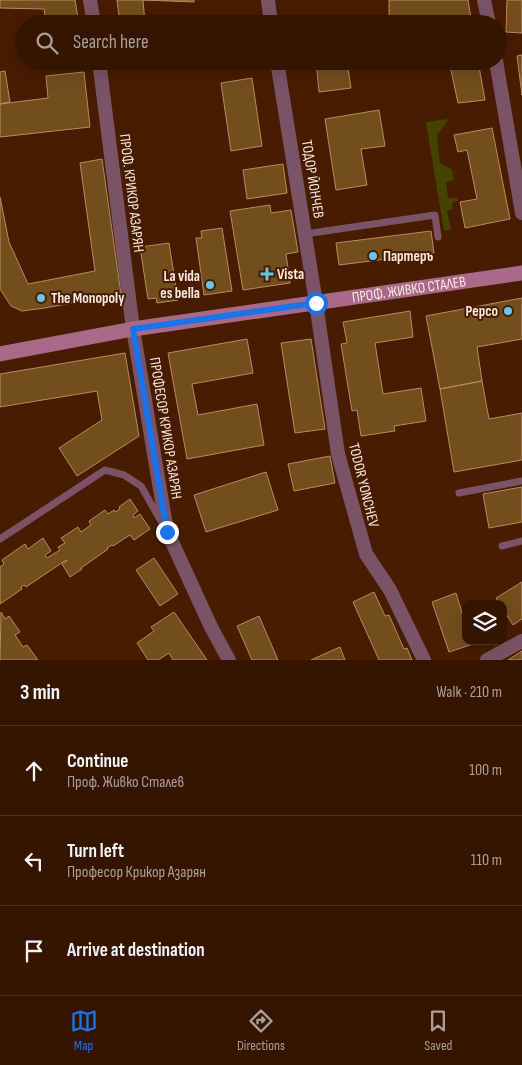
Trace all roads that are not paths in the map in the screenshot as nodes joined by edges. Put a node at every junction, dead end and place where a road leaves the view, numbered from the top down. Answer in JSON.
{"nodes":[{"id":1,"x":90,"y":0,"type":"edge"},
{"id":2,"x":268,"y":0,"type":"edge"},
{"id":3,"x":484,"y":0,"type":"edge"},
{"id":4,"x":92,"y":15,"type":"edge"},
{"id":5,"x":270,"y":15,"type":"edge"},
{"id":6,"x":487,"y":15,"type":"edge"},
{"id":7,"x":100,"y":70,"type":"edge"},
{"id":8,"x":278,"y":70,"type":"edge"},
{"id":9,"x":498,"y":70,"type":"edge"},
{"id":10,"x":522,"y":213,"type":"edge"},
{"id":11,"x":305,"y":234,"type":"junction"},
{"id":12,"x":438,"y":236,"type":"dead end"},
{"id":13,"x":522,"y":273,"type":"edge"},
{"id":14,"x":316,"y":303,"type":"junction"},
{"id":15,"x":133,"y":329,"type":"junction"},
{"id":16,"x":0,"y":354,"type":"edge"},
{"id":17,"x":522,"y":481,"type":"edge"},
{"id":18,"x":458,"y":492,"type":"dead end"},
{"id":19,"x":167,"y":532,"type":"junction"},
{"id":20,"x":0,"y":539,"type":"edge"},
{"id":21,"x":522,"y":541,"type":"edge"},
{"id":22,"x":502,"y":546,"type":"dead end"},
{"id":23,"x":522,"y":641,"type":"edge"},
{"id":24,"x":228,"y":660,"type":"edge"},
{"id":25,"x":424,"y":660,"type":"edge"},
{"id":26,"x":487,"y":660,"type":"edge"}],
"edges":[{"from":1,"to":4,"type":"street"},
{"from":2,"to":5,"type":"street"},
{"from":3,"to":6,"type":"street"},
{"from":7,"to":15,"type":"street","name":"ПРОФ. КРИКОР АЗАРЯН"},
{"from":8,"to":11,"type":"street","name":"ТОДОР ЙОНЧЕВ"},
{"from":9,"to":10,"type":"street"},
{"from":11,"to":12,"type":"lane"},
{"from":11,"to":14,"type":"street","name":"ТОДОР ЙОНЧЕВ"},
{"from":13,"to":14,"type":"street","name":"ПРОФ. ЖИВКО СТАЛЕВ"},
{"from":14,"to":15,"type":"street","name":"ПРОФ. ЖИВКО СТАЛЕВ"},
{"from":14,"to":25,"type":"street","name":"TODOR YONCHEV"},
{"from":15,"to":16,"type":"street","name":"ПРОФ. ЖИВКО СТАЛЕВ"},
{"from":15,"to":19,"type":"street","name":"ПРОФЕСОР КРИКОР АЗАРЯН"},
{"from":17,"to":18,"type":"lane"},
{"from":19,"to":20,"type":"lane"},
{"from":19,"to":24,"type":"street","name":"ПРОФЕСОР КРИКОР АЗАРЯН"},
{"from":21,"to":22,"type":"lane"},
{"from":23,"to":26,"type":"street"}]}
